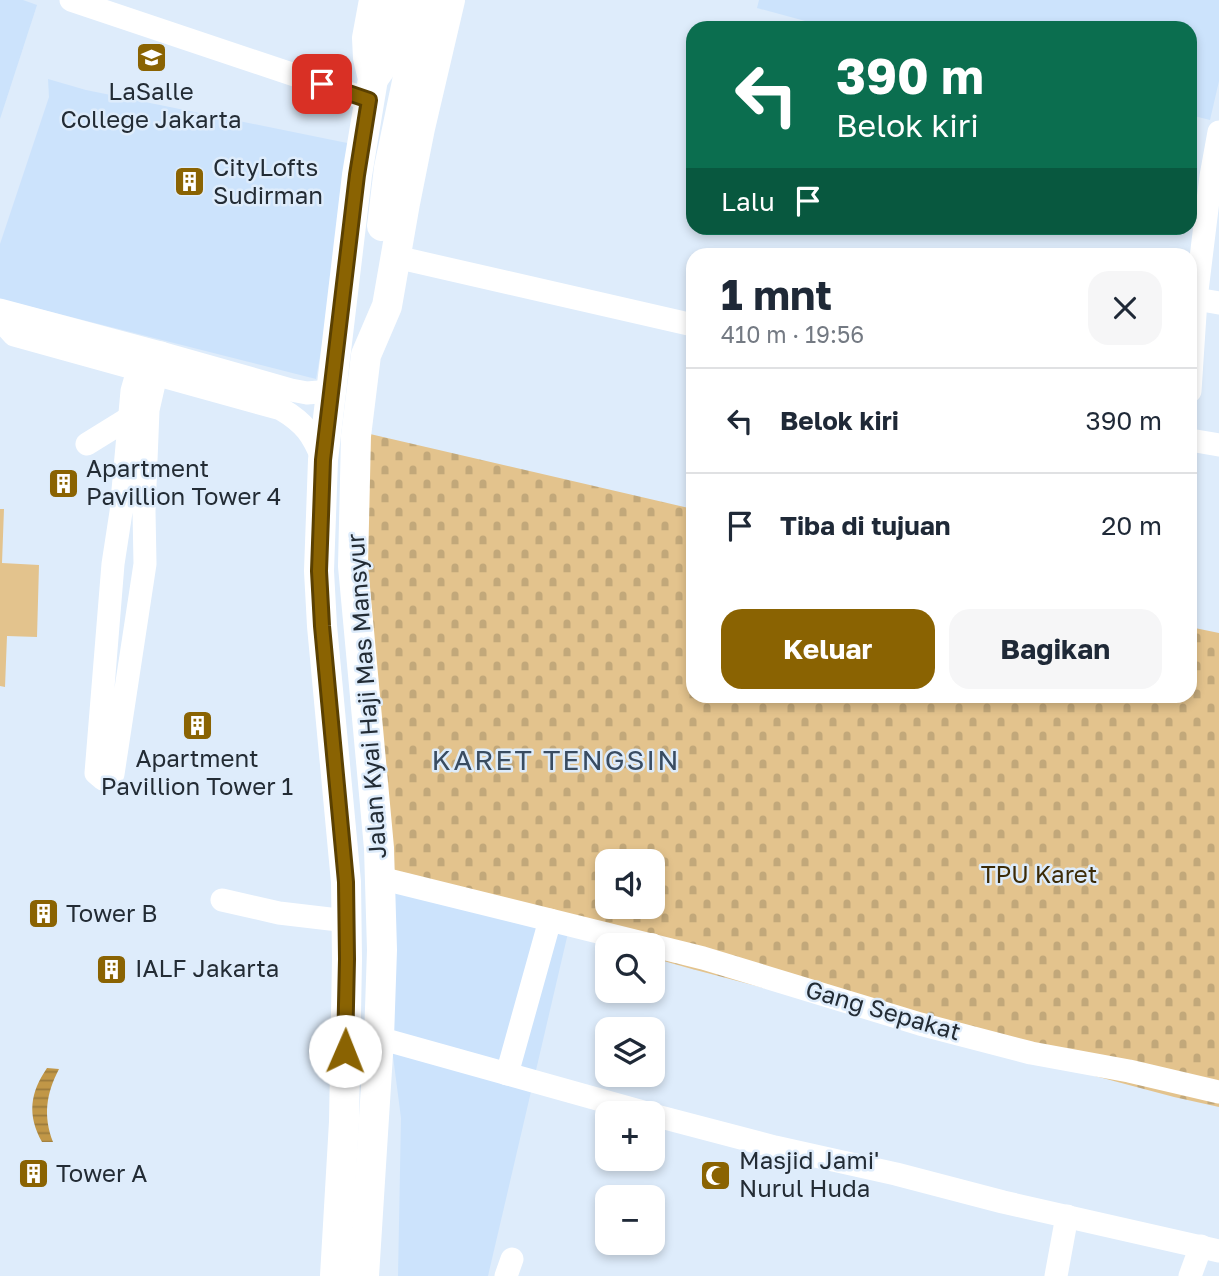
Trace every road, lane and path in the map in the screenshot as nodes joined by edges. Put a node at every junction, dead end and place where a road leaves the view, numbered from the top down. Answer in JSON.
{"nodes":[{"id":1,"x":71,"y":0,"type":"edge"},
{"id":2,"x":450,"y":0,"type":"edge"},
{"id":3,"x":402,"y":6,"type":"edge"},
{"id":4,"x":371,"y":89,"type":"junction"},
{"id":5,"x":1219,"y":132,"type":"edge"},
{"id":6,"x":1215,"y":177,"type":"edge"},
{"id":7,"x":396,"y":257,"type":"junction"},
{"id":8,"x":1197,"y":293,"type":"edge"},
{"id":9,"x":1197,"y":299,"type":"edge"},
{"id":10,"x":1219,"y":303,"type":"edge"},
{"id":11,"x":0,"y":310,"type":"edge"},
{"id":12,"x":0,"y":319,"type":"edge"},
{"id":13,"x":686,"y":323,"type":"edge"},
{"id":14,"x":366,"y":355,"type":"junction"},
{"id":15,"x":150,"y":361,"type":"junction"},
{"id":16,"x":331,"y":391,"type":"junction"},
{"id":17,"x":139,"y":414,"type":"junction"},
{"id":18,"x":1197,"y":441,"type":"edge"},
{"id":19,"x":87,"y":444,"type":"dead end"},
{"id":20,"x":1219,"y":445,"type":"edge"},
{"id":21,"x":323,"y":460,"type":"junction"},
{"id":22,"x":132,"y":512,"type":"junction"},
{"id":23,"x":113,"y":564,"type":"junction"},
{"id":24,"x":145,"y":564,"type":"junction"},
{"id":25,"x":380,"y":878,"type":"junction"},
{"id":26,"x":222,"y":900,"type":"dead end"},
{"id":27,"x":550,"y":920,"type":"junction"},
{"id":28,"x":346,"y":921,"type":"junction"},
{"id":29,"x":379,"y":1038,"type":"junction"},
{"id":30,"x":507,"y":1074,"type":"junction"},
{"id":31,"x":1219,"y":1092,"type":"edge"},
{"id":32,"x":604,"y":1101,"type":"edge"},
{"id":33,"x":665,"y":1118,"type":"edge"},
{"id":34,"x":1067,"y":1216,"type":"junction"},
{"id":35,"x":1210,"y":1249,"type":"edge"},
{"id":36,"x":335,"y":1276,"type":"edge"},
{"id":37,"x":364,"y":1276,"type":"edge"},
{"id":38,"x":1056,"y":1276,"type":"edge"},
{"id":39,"x":1190,"y":1276,"type":"edge"}],
"edges":[{"from":1,"to":4,"type":"street"},
{"from":2,"to":7,"type":"main road","name":"Jalan Kyai Haji Mas Mansyur"},
{"from":3,"to":4,"type":"main road","name":"Jalan Kyai Haji Mas Mansyur"},
{"from":3,"to":14,"type":"main road"},
{"from":4,"to":16,"type":"main road","name":"Jalan Kyai Haji Mas Mansyur"},
{"from":5,"to":6,"type":"street"},
{"from":6,"to":8,"type":"street"},
{"from":7,"to":13,"type":"street"},
{"from":7,"to":14,"type":"main road","name":"Jalan Kyai Haji Mas Mansyur"},
{"from":9,"to":10,"type":"street"},
{"from":11,"to":15,"type":"street"},
{"from":12,"to":15,"type":"street"},
{"from":14,"to":25,"type":"main road","name":"Jalan Kyai Haji Mas Mansyur"},
{"from":15,"to":16,"type":"street"},
{"from":15,"to":17,"type":"street"},
{"from":15,"to":21,"type":"street"},
{"from":16,"to":21,"type":"main road","name":"Jalan Kyai Haji Mas Mansyur"},
{"from":17,"to":19,"type":"street"},
{"from":17,"to":22,"type":"street"},
{"from":18,"to":20,"type":"street"},
{"from":21,"to":28,"type":"main road","name":"Jalan Kyai Haji Mas Mansyur"},
{"from":22,"to":23,"type":"street"},
{"from":22,"to":24,"type":"street"},
{"from":23,"to":24,"type":"street"},
{"from":23,"to":24,"type":"street"},
{"from":25,"to":27,"type":"street","name":"Gang Sepakat"},
{"from":25,"to":29,"type":"main road","name":"Jalan Kyai Haji Mas Mansyur"},
{"from":26,"to":28,"type":"street"},
{"from":27,"to":30,"type":"street"},
{"from":27,"to":31,"type":"street","name":"Gang Sepakat"},
{"from":28,"to":36,"type":"main road","name":"Jalan Kyai Haji Mas Mansyur"},
{"from":29,"to":30,"type":"street"},
{"from":29,"to":37,"type":"main road","name":"Jalan Kyai Haji Mas Mansyur"},
{"from":30,"to":32,"type":"street"},
{"from":33,"to":34,"type":"street"},
{"from":34,"to":35,"type":"street"},
{"from":34,"to":38,"type":"street"},
{"from":35,"to":39,"type":"street"}]}
